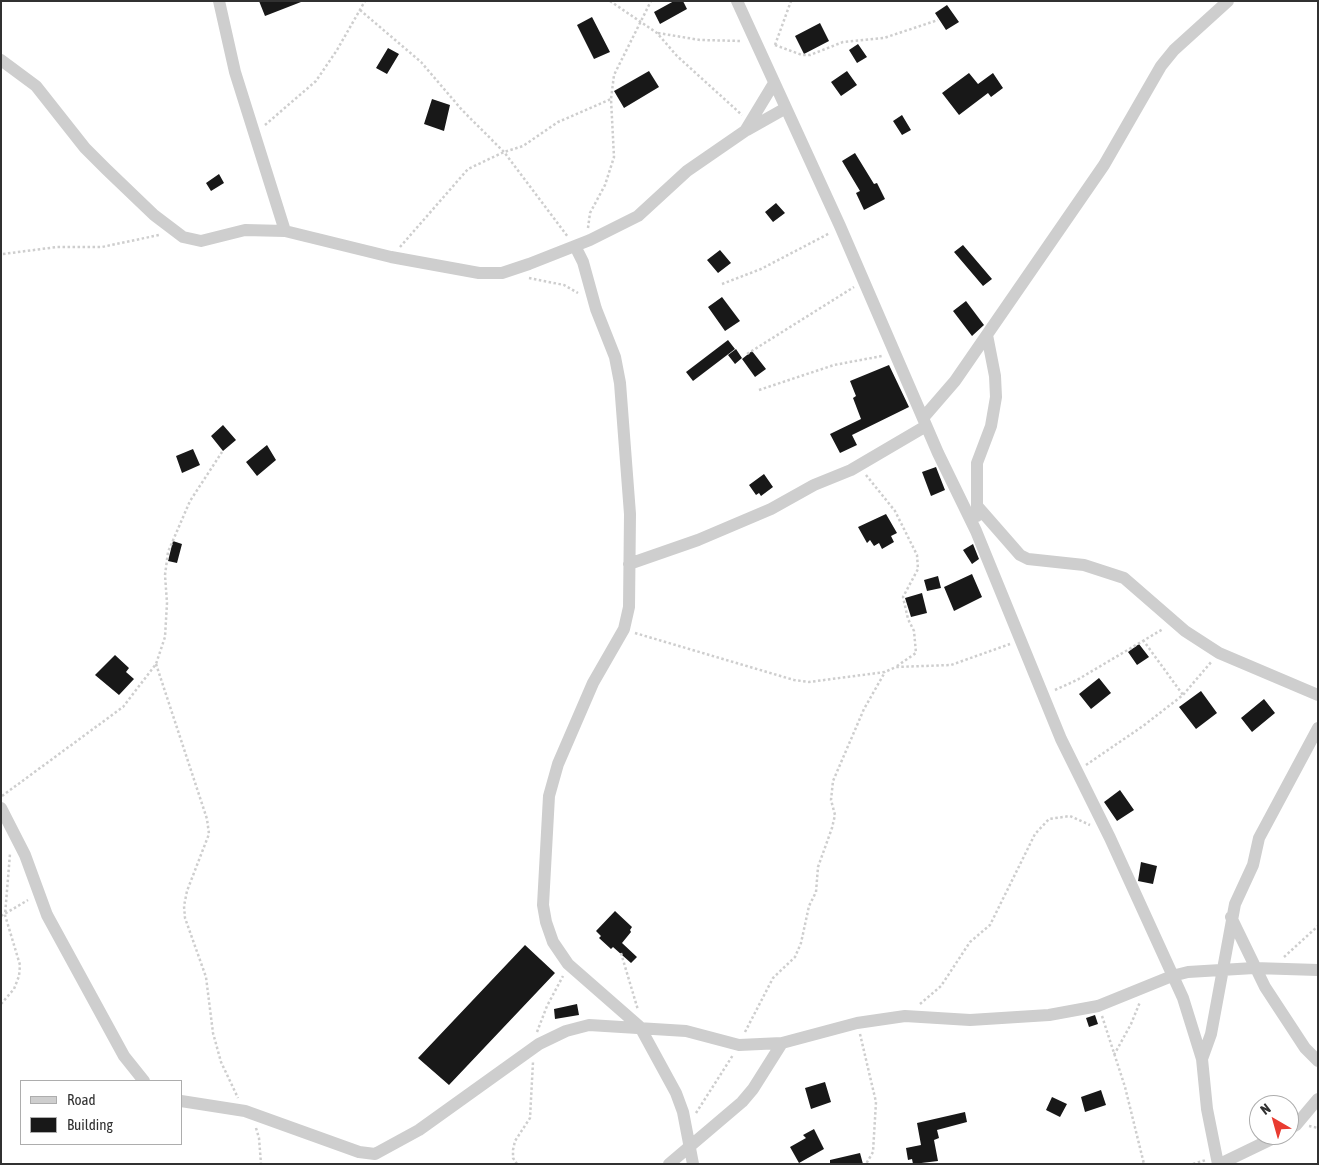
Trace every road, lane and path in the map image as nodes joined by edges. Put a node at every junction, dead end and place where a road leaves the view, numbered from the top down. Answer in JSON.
{"nodes":[{"id":1,"x":219,"y":1,"type":"edge"},
{"id":2,"x":365,"y":1,"type":"edge"},
{"id":3,"x":610,"y":1,"type":"edge"},
{"id":4,"x":651,"y":1,"type":"edge"},
{"id":5,"x":737,"y":1,"type":"edge"},
{"id":6,"x":791,"y":1,"type":"edge"},
{"id":7,"x":1228,"y":1,"type":"edge"},
{"id":8,"x":360,"y":10,"type":"junction"},
{"id":9,"x":938,"y":20,"type":"dead end"},
{"id":10,"x":640,"y":22,"type":"junction"},
{"id":11,"x":657,"y":33,"type":"junction"},
{"id":12,"x":757,"y":41,"type":"junction"},
{"id":13,"x":774,"y":45,"type":"junction"},
{"id":14,"x":1,"y":60,"type":"edge"},
{"id":15,"x":766,"y":65,"type":"junction"},
{"id":16,"x":774,"y":83,"type":"junction"},
{"id":17,"x":612,"y":99,"type":"junction"},
{"id":18,"x":786,"y":108,"type":"junction"},
{"id":19,"x":748,"y":127,"type":"junction"},
{"id":20,"x":253,"y":133,"type":"junction"},
{"id":21,"x":504,"y":152,"type":"junction"},
{"id":22,"x":840,"y":226,"type":"junction"},
{"id":23,"x":286,"y":231,"type":"junction"},
{"id":24,"x":176,"y":233,"type":"junction"},
{"id":25,"x":590,"y":240,"type":"junction"},
{"id":26,"x":575,"y":246,"type":"junction"},
{"id":27,"x":3,"y":254,"type":"dead end"},
{"id":28,"x":391,"y":257,"type":"junction"},
{"id":29,"x":527,"y":277,"type":"dead end"},
{"id":30,"x":863,"y":280,"type":"junction"},
{"id":31,"x":722,"y":284,"type":"dead end"},
{"id":32,"x":596,"y":309,"type":"junction"},
{"id":33,"x":987,"y":335,"type":"junction"},
{"id":34,"x":747,"y":354,"type":"dead end"},
{"id":35,"x":896,"y":355,"type":"junction"},
{"id":36,"x":759,"y":390,"type":"dead end"},
{"id":37,"x":924,"y":422,"type":"junction"},
{"id":38,"x":222,"y":452,"type":"dead end"},
{"id":39,"x":852,"y":470,"type":"junction"},
{"id":40,"x":978,"y":507,"type":"junction"},
{"id":41,"x":976,"y":531,"type":"junction"},
{"id":42,"x":630,"y":564,"type":"junction"},
{"id":43,"x":1175,"y":622,"type":"junction"},
{"id":44,"x":624,"y":629,"type":"junction"},
{"id":45,"x":1021,"y":640,"type":"junction"},
{"id":46,"x":1143,"y":640,"type":"junction"},
{"id":47,"x":1219,"y":653,"type":"junction"},
{"id":48,"x":156,"y":664,"type":"junction"},
{"id":49,"x":896,"y":667,"type":"junction"},
{"id":50,"x":885,"y":672,"type":"junction"},
{"id":51,"x":1183,"y":695,"type":"junction"},
{"id":52,"x":1318,"y":695,"type":"edge"},
{"id":53,"x":1043,"y":696,"type":"junction"},
{"id":54,"x":1318,"y":728,"type":"edge"},
{"id":55,"x":1076,"y":771,"type":"junction"},
{"id":56,"x":1,"y":797,"type":"edge"},
{"id":57,"x":1,"y":808,"type":"edge"},
{"id":58,"x":1110,"y":838,"type":"junction"},
{"id":59,"x":10,"y":852,"type":"dead end"},
{"id":60,"x":40,"y":893,"type":"junction"},
{"id":61,"x":3,"y":915,"type":"edge"},
{"id":62,"x":1231,"y":917,"type":"junction"},
{"id":63,"x":1318,"y":926,"type":"edge"},
{"id":64,"x":621,"y":953,"type":"dead end"},
{"id":65,"x":568,"y":964,"type":"junction"},
{"id":66,"x":1223,"y":968,"type":"junction"},
{"id":67,"x":1254,"y":968,"type":"junction"},
{"id":68,"x":1270,"y":969,"type":"junction"},
{"id":69,"x":1318,"y":970,"type":"edge"},
{"id":70,"x":1172,"y":976,"type":"junction"},
{"id":71,"x":1143,"y":987,"type":"junction"},
{"id":72,"x":1,"y":1004,"type":"edge"},
{"id":73,"x":1098,"y":1006,"type":"junction"},
{"id":74,"x":905,"y":1016,"type":"junction"},
{"id":75,"x":857,"y":1023,"type":"junction"},
{"id":76,"x":638,"y":1025,"type":"junction"},
{"id":77,"x":782,"y":1043,"type":"junction"},
{"id":78,"x":739,"y":1045,"type":"junction"},
{"id":79,"x":533,"y":1048,"type":"junction"},
{"id":80,"x":1114,"y":1055,"type":"junction"},
{"id":81,"x":1202,"y":1060,"type":"junction"},
{"id":82,"x":1318,"y":1061,"type":"edge"},
{"id":83,"x":143,"y":1080,"type":"edge"},
{"id":84,"x":1318,"y":1099,"type":"edge"},
{"id":85,"x":182,"y":1101,"type":"edge"},
{"id":86,"x":246,"y":1111,"type":"junction"},
{"id":87,"x":1299,"y":1121,"type":"edge"},
{"id":88,"x":687,"y":1128,"type":"junction"},
{"id":89,"x":1259,"y":1145,"type":"edge"},
{"id":90,"x":691,"y":1146,"type":"junction"},
{"id":91,"x":372,"y":1159,"type":"edge"},
{"id":92,"x":261,"y":1164,"type":"edge"},
{"id":93,"x":517,"y":1164,"type":"edge"},
{"id":94,"x":669,"y":1164,"type":"edge"},
{"id":95,"x":693,"y":1164,"type":"edge"},
{"id":96,"x":866,"y":1164,"type":"edge"},
{"id":97,"x":1144,"y":1164,"type":"edge"},
{"id":98,"x":1219,"y":1164,"type":"edge"}],
"edges":[{"from":1,"to":20,"type":"street"},
{"from":2,"to":8,"type":"path"},
{"from":3,"to":10,"type":"path"},
{"from":4,"to":10,"type":"path"},
{"from":5,"to":12,"type":"street"},
{"from":6,"to":13,"type":"path"},
{"from":7,"to":33,"type":"street"},
{"from":8,"to":20,"type":"path"},
{"from":8,"to":21,"type":"path"},
{"from":9,"to":13,"type":"path"},
{"from":10,"to":11,"type":"path"},
{"from":10,"to":17,"type":"path"},
{"from":11,"to":12,"type":"path"},
{"from":11,"to":19,"type":"path"},
{"from":12,"to":15,"type":"street"},
{"from":13,"to":15,"type":"path"},
{"from":14,"to":24,"type":"street"},
{"from":15,"to":16,"type":"street"},
{"from":16,"to":18,"type":"street"},
{"from":16,"to":19,"type":"street"},
{"from":17,"to":21,"type":"path"},
{"from":17,"to":25,"type":"path"},
{"from":18,"to":19,"type":"street"},
{"from":18,"to":22,"type":"street"},
{"from":19,"to":25,"type":"street"},
{"from":20,"to":23,"type":"street"},
{"from":21,"to":26,"type":"path"},
{"from":21,"to":28,"type":"path"},
{"from":22,"to":30,"type":"street"},
{"from":22,"to":31,"type":"path"},
{"from":23,"to":24,"type":"street"},
{"from":23,"to":28,"type":"street"},
{"from":24,"to":27,"type":"path"},
{"from":25,"to":26,"type":"street"},
{"from":26,"to":28,"type":"street"},
{"from":26,"to":32,"type":"street"},
{"from":29,"to":32,"type":"path"},
{"from":30,"to":34,"type":"path"},
{"from":30,"to":35,"type":"street"},
{"from":32,"to":42,"type":"street"},
{"from":33,"to":37,"type":"street"},
{"from":33,"to":40,"type":"street"},
{"from":35,"to":36,"type":"path"},
{"from":35,"to":37,"type":"street"},
{"from":37,"to":39,"type":"street"},
{"from":37,"to":41,"type":"street"},
{"from":38,"to":48,"type":"path"},
{"from":39,"to":42,"type":"street"},
{"from":39,"to":49,"type":"path"},
{"from":40,"to":41,"type":"street"},
{"from":40,"to":43,"type":"street"},
{"from":41,"to":45,"type":"street"},
{"from":42,"to":44,"type":"street"},
{"from":43,"to":46,"type":"path"},
{"from":43,"to":47,"type":"street"},
{"from":44,"to":50,"type":"path"},
{"from":44,"to":65,"type":"street"},
{"from":45,"to":49,"type":"path"},
{"from":45,"to":53,"type":"street"},
{"from":46,"to":51,"type":"path"},
{"from":46,"to":53,"type":"path"},
{"from":47,"to":51,"type":"path"},
{"from":47,"to":52,"type":"street"},
{"from":48,"to":56,"type":"path"},
{"from":48,"to":86,"type":"path"},
{"from":49,"to":50,"type":"path"},
{"from":50,"to":78,"type":"path"},
{"from":51,"to":55,"type":"path"},
{"from":53,"to":55,"type":"street"},
{"from":54,"to":62,"type":"street"},
{"from":55,"to":58,"type":"street"},
{"from":57,"to":60,"type":"street"},
{"from":58,"to":70,"type":"street"},
{"from":58,"to":74,"type":"path"},
{"from":59,"to":61,"type":"path"},
{"from":60,"to":61,"type":"path"},
{"from":60,"to":83,"type":"street"},
{"from":61,"to":72,"type":"path"},
{"from":62,"to":66,"type":"street"},
{"from":62,"to":67,"type":"street"},
{"from":63,"to":68,"type":"path"},
{"from":64,"to":76,"type":"path"},
{"from":65,"to":76,"type":"street"},
{"from":65,"to":79,"type":"path"},
{"from":66,"to":67,"type":"street"},
{"from":66,"to":70,"type":"street"},
{"from":66,"to":81,"type":"street"},
{"from":67,"to":68,"type":"street"},
{"from":67,"to":82,"type":"street"},
{"from":68,"to":69,"type":"street"},
{"from":70,"to":71,"type":"street"},
{"from":70,"to":81,"type":"street"},
{"from":71,"to":73,"type":"street"},
{"from":71,"to":80,"type":"path"},
{"from":73,"to":74,"type":"street"},
{"from":73,"to":80,"type":"path"},
{"from":74,"to":75,"type":"street"},
{"from":75,"to":77,"type":"street"},
{"from":75,"to":96,"type":"path"},
{"from":76,"to":78,"type":"street"},
{"from":76,"to":79,"type":"street"},
{"from":76,"to":88,"type":"street"},
{"from":77,"to":78,"type":"street"},
{"from":77,"to":90,"type":"street"},
{"from":78,"to":88,"type":"path"},
{"from":79,"to":91,"type":"street"},
{"from":79,"to":93,"type":"path"},
{"from":80,"to":97,"type":"path"},
{"from":81,"to":98,"type":"street"},
{"from":84,"to":87,"type":"street"},
{"from":85,"to":86,"type":"street"},
{"from":86,"to":91,"type":"street"},
{"from":86,"to":92,"type":"path"},
{"from":88,"to":90,"type":"street"},
{"from":89,"to":98,"type":"street"},
{"from":90,"to":94,"type":"street"},
{"from":90,"to":95,"type":"street"}]}
